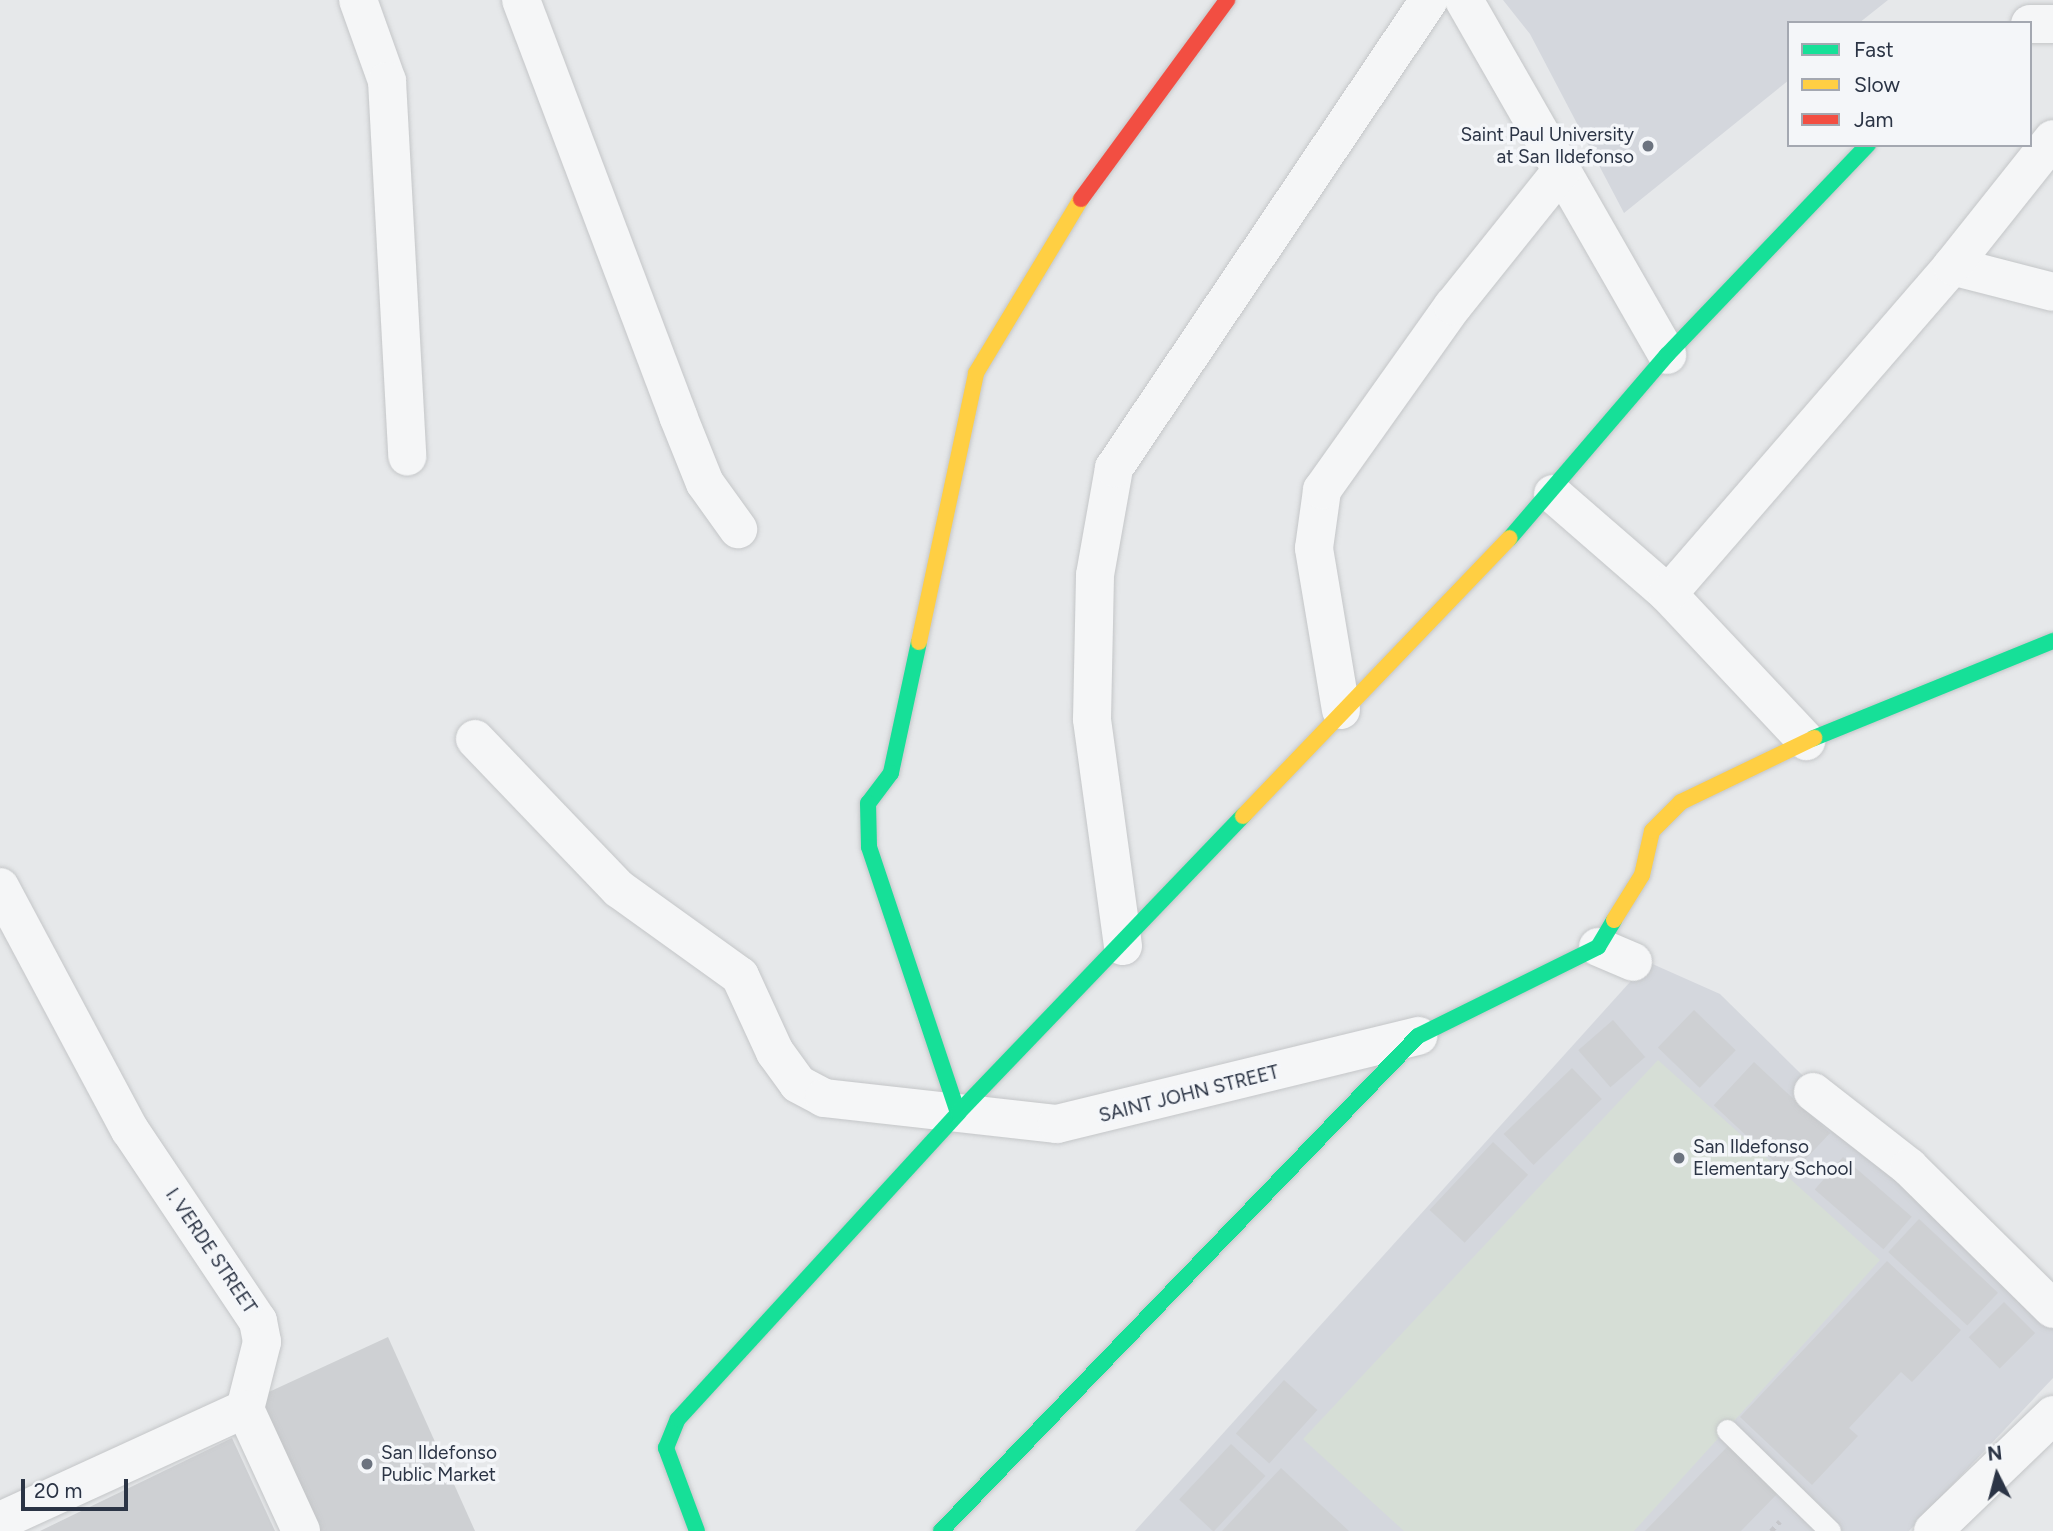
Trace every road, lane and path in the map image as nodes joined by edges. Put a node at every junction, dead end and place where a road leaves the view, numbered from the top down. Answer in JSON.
{"nodes":[{"id":1,"x":358,"y":0,"type":"edge"},
{"id":2,"x":521,"y":0,"type":"edge"},
{"id":3,"x":1227,"y":0,"type":"edge"},
{"id":4,"x":1429,"y":0,"type":"edge"},
{"id":5,"x":1464,"y":0,"type":"edge"},
{"id":6,"x":2032,"y":24,"type":"edge"},
{"id":7,"x":2053,"y":24,"type":"edge"},
{"id":8,"x":2052,"y":144,"type":"edge"},
{"id":9,"x":1866,"y":147,"type":"edge"},
{"id":10,"x":1562,"y":170,"type":"junction"},
{"id":11,"x":1952,"y":266,"type":"junction"},
{"id":12,"x":2053,"y":292,"type":"edge"},
{"id":13,"x":1667,"y":355,"type":"junction"},
{"id":14,"x":407,"y":456,"type":"dead end"},
{"id":15,"x":1553,"y":494,"type":"junction"},
{"id":16,"x":738,"y":529,"type":"dead end"},
{"id":17,"x":1668,"y":594,"type":"junction"},
{"id":18,"x":2053,"y":641,"type":"edge"},
{"id":19,"x":1341,"y":710,"type":"junction"},
{"id":20,"x":475,"y":739,"type":"dead end"},
{"id":21,"x":1806,"y":741,"type":"junction"},
{"id":22,"x":0,"y":887,"type":"edge"},
{"id":23,"x":1123,"y":946,"type":"junction"},
{"id":24,"x":1598,"y":947,"type":"junction"},
{"id":25,"x":1633,"y":962,"type":"dead end"},
{"id":26,"x":1418,"y":1035,"type":"junction"},
{"id":27,"x":1813,"y":1092,"type":"dead end"},
{"id":28,"x":958,"y":1113,"type":"junction"},
{"id":29,"x":2053,"y":1309,"type":"edge"},
{"id":30,"x":246,"y":1409,"type":"junction"},
{"id":31,"x":2053,"y":1415,"type":"edge"},
{"id":32,"x":1727,"y":1430,"type":"dead end"},
{"id":33,"x":0,"y":1521,"type":"edge"},
{"id":34,"x":301,"y":1531,"type":"edge"},
{"id":35,"x":697,"y":1531,"type":"edge"},
{"id":36,"x":941,"y":1531,"type":"edge"},
{"id":37,"x":1830,"y":1531,"type":"edge"},
{"id":38,"x":1933,"y":1531,"type":"edge"}],
"edges":[{"from":1,"to":14,"type":"street"},
{"from":2,"to":16,"type":"street"},
{"from":3,"to":28,"type":"street"},
{"from":4,"to":23,"type":"street"},
{"from":5,"to":10,"type":"street"},
{"from":6,"to":7,"type":"street"},
{"from":8,"to":11,"type":"street"},
{"from":9,"to":13,"type":"street"},
{"from":10,"to":13,"type":"street"},
{"from":10,"to":19,"type":"street"},
{"from":11,"to":12,"type":"street"},
{"from":11,"to":17,"type":"street"},
{"from":13,"to":15,"type":"street"},
{"from":15,"to":17,"type":"street"},
{"from":15,"to":19,"type":"street"},
{"from":17,"to":21,"type":"street"},
{"from":18,"to":21,"type":"street"},
{"from":19,"to":23,"type":"street"},
{"from":20,"to":28,"type":"street","name":"SAINT JOHN STREET"},
{"from":21,"to":24,"type":"street"},
{"from":22,"to":30,"type":"street","name":"I. VERDE STREET"},
{"from":23,"to":28,"type":"street"},
{"from":24,"to":25,"type":"street"},
{"from":24,"to":26,"type":"street"},
{"from":26,"to":28,"type":"street","name":"SAINT JOHN STREET"},
{"from":26,"to":36,"type":"street"},
{"from":27,"to":29,"type":"street"},
{"from":28,"to":35,"type":"street"},
{"from":30,"to":33,"type":"street"},
{"from":30,"to":34,"type":"street"},
{"from":31,"to":38,"type":"street"},
{"from":32,"to":37,"type":"lane"}]}
